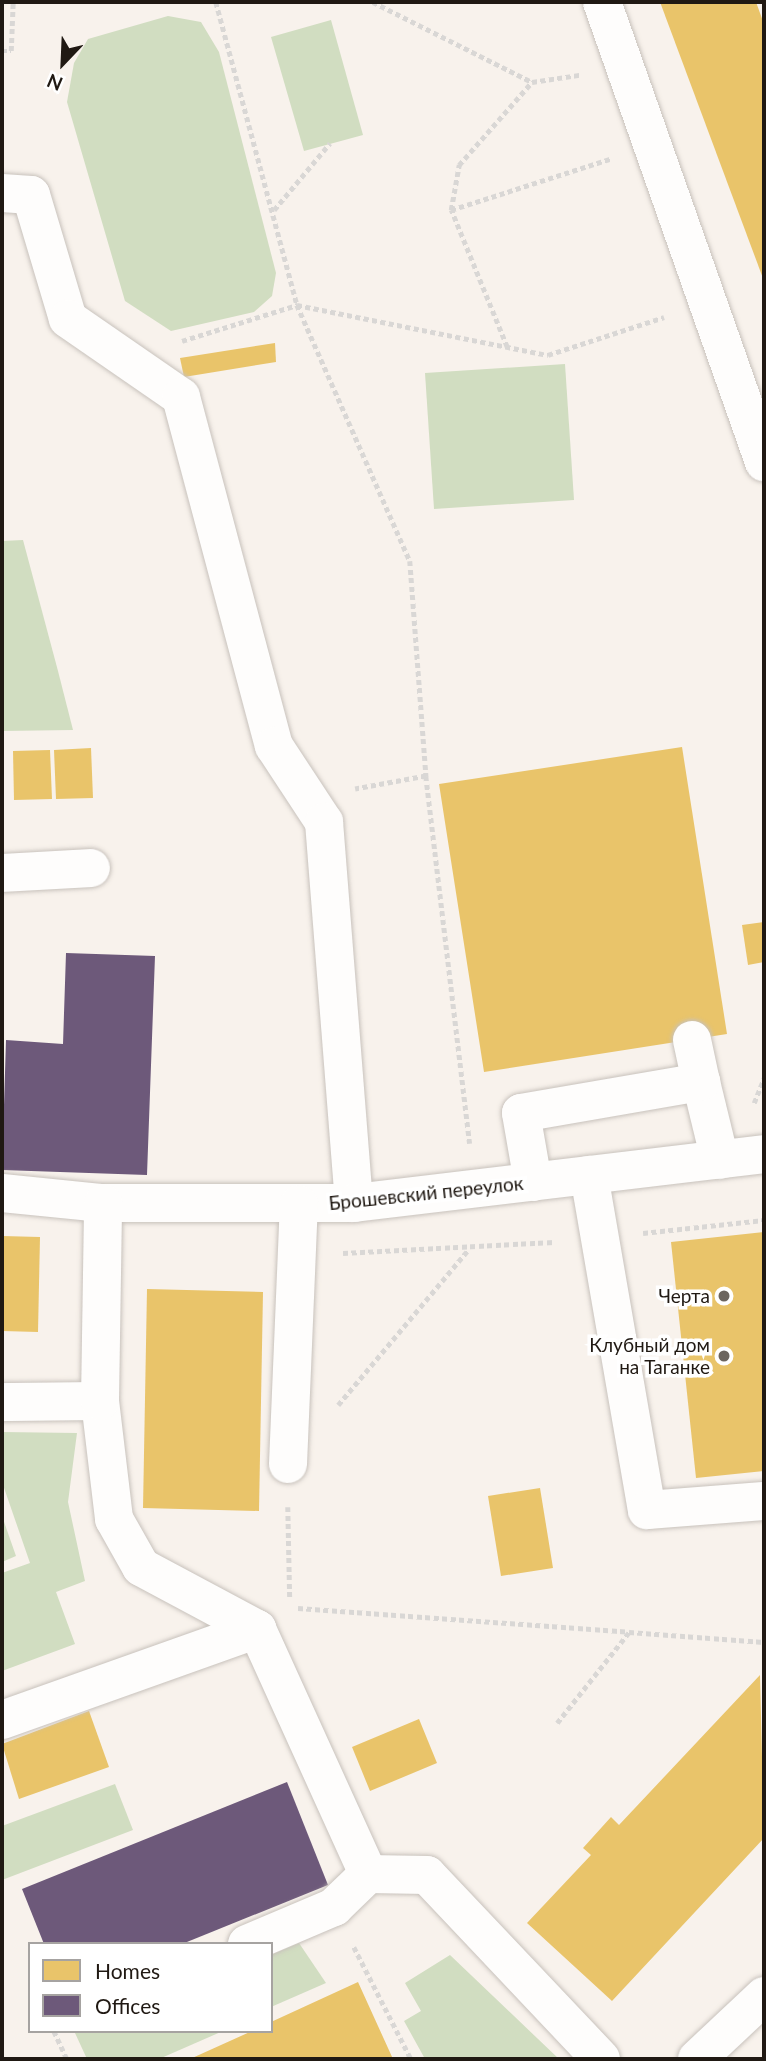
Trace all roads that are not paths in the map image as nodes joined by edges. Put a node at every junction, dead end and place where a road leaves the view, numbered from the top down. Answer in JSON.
{"nodes":[{"id":1,"x":602,"y":2,"type":"edge"},
{"id":2,"x":2,"y":193,"type":"edge"},
{"id":3,"x":764,"y":462,"type":"edge"},
{"id":4,"x":91,"y":868,"type":"dead end"},
{"id":5,"x":2,"y":873,"type":"edge"},
{"id":6,"x":692,"y":1040,"type":"dead end"},
{"id":7,"x":701,"y":1082,"type":"junction"},
{"id":8,"x":764,"y":1154,"type":"edge"},
{"id":9,"x":720,"y":1160,"type":"junction"},
{"id":10,"x":589,"y":1175,"type":"junction"},
{"id":11,"x":533,"y":1182,"type":"junction"},
{"id":12,"x":2,"y":1192,"type":"edge"},
{"id":13,"x":103,"y":1203,"type":"junction"},
{"id":14,"x":299,"y":1203,"type":"junction"},
{"id":15,"x":354,"y":1203,"type":"junction"},
{"id":16,"x":100,"y":1401,"type":"junction"},
{"id":17,"x":2,"y":1402,"type":"edge"},
{"id":18,"x":288,"y":1464,"type":"road end"},
{"id":19,"x":764,"y":1501,"type":"edge"},
{"id":20,"x":257,"y":1629,"type":"junction"},
{"id":21,"x":2,"y":1720,"type":"edge"},
{"id":22,"x":368,"y":1874,"type":"junction"},
{"id":23,"x":252,"y":1942,"type":"edge"},
{"id":24,"x":764,"y":1996,"type":"edge"},
{"id":25,"x":601,"y":2059,"type":"edge"},
{"id":26,"x":697,"y":2059,"type":"edge"}],
"edges":[{"from":1,"to":3,"type":"street"},
{"from":2,"to":15,"type":"street"},
{"from":4,"to":5,"type":"street"},
{"from":6,"to":7,"type":"street"},
{"from":7,"to":9,"type":"street"},
{"from":7,"to":11,"type":"street"},
{"from":8,"to":9,"type":"street","name":"Брошевский переулок"},
{"from":9,"to":10,"type":"street","name":"Брошевский переулок"},
{"from":10,"to":11,"type":"street","name":"Брошевский переулок"},
{"from":10,"to":19,"type":"street"},
{"from":11,"to":15,"type":"street","name":"Брошевский переулок"},
{"from":12,"to":13,"type":"street","name":"Брошевский переулок"},
{"from":13,"to":14,"type":"street","name":"Брошевский переулок"},
{"from":13,"to":16,"type":"street"},
{"from":14,"to":15,"type":"street","name":"Брошевский переулок"},
{"from":14,"to":18,"type":"street"},
{"from":16,"to":17,"type":"street"},
{"from":16,"to":20,"type":"street"},
{"from":20,"to":21,"type":"street"},
{"from":20,"to":22,"type":"street"},
{"from":22,"to":23,"type":"street"},
{"from":22,"to":25,"type":"street"},
{"from":24,"to":26,"type":"street"}]}
